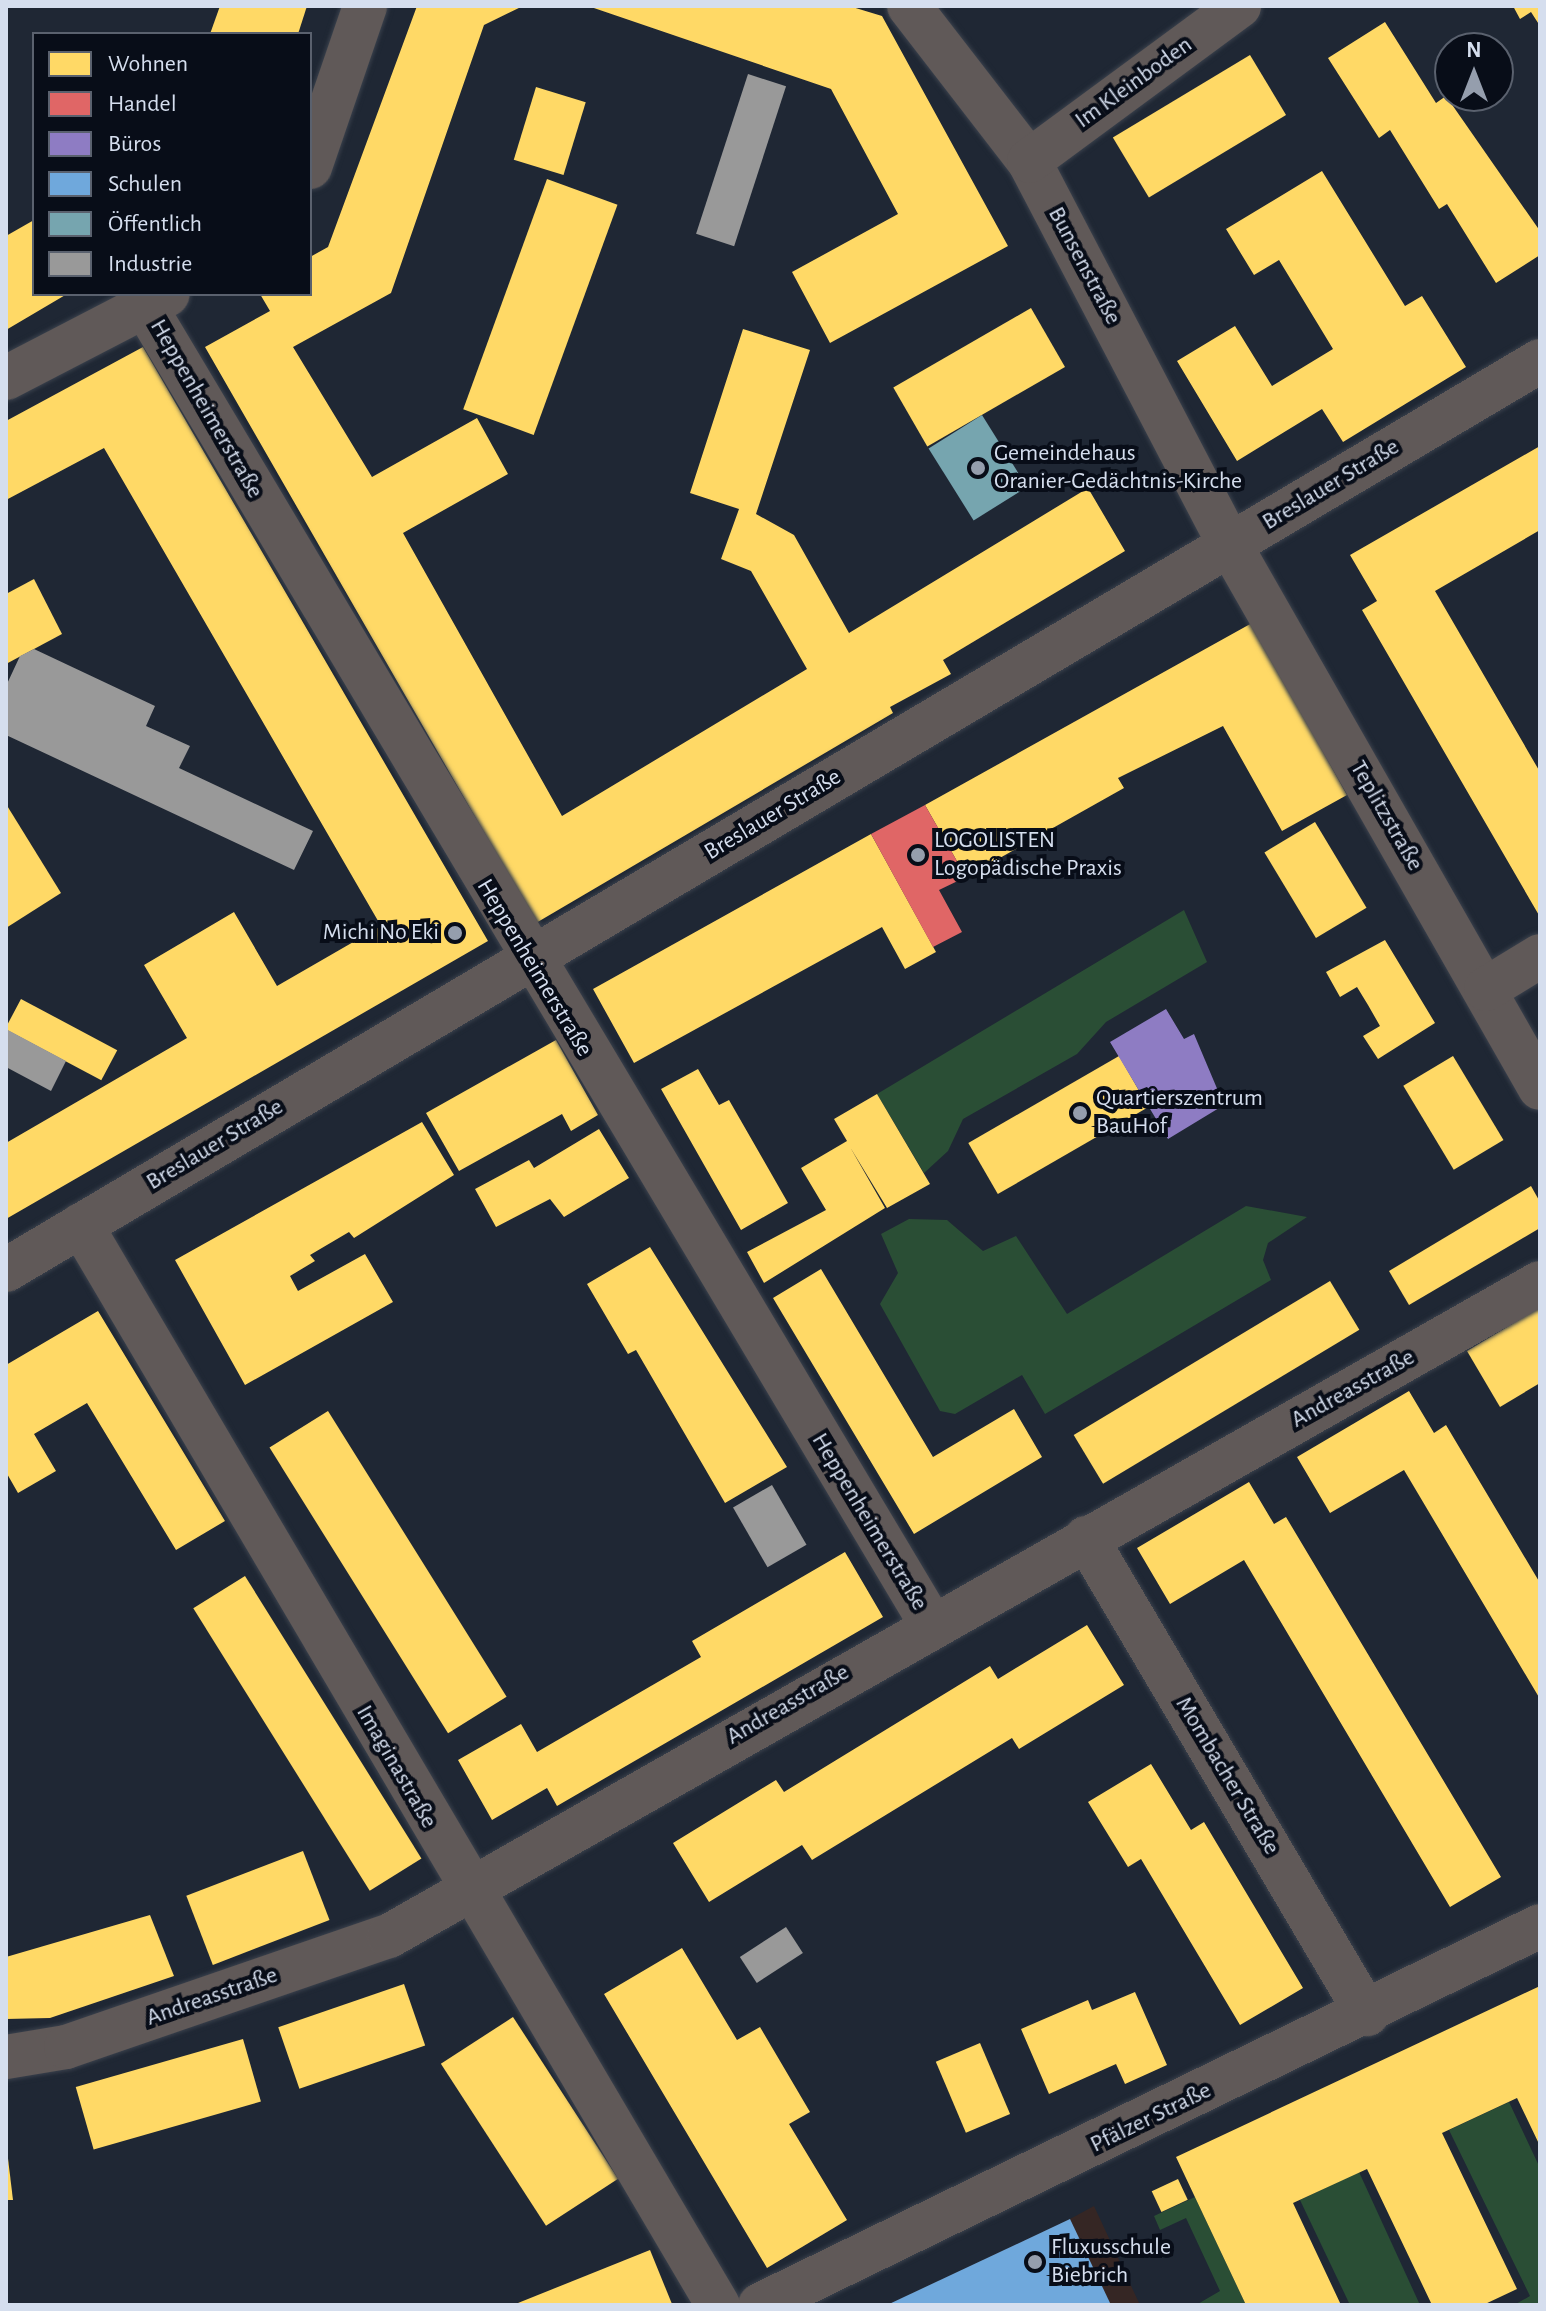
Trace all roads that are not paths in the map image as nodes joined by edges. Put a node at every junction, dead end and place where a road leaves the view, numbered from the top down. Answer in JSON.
{"nodes":[{"id":1,"x":365,"y":6,"type":"edge"},
{"id":2,"x":909,"y":6,"type":"edge"},
{"id":3,"x":1239,"y":6,"type":"edge"},
{"id":4,"x":312,"y":161,"type":"edge"},
{"id":5,"x":1029,"y":161,"type":"junction"},
{"id":6,"x":157,"y":301,"type":"edge"},
{"id":7,"x":1540,"y":361,"type":"edge"},
{"id":8,"x":6,"y":378,"type":"edge"},
{"id":9,"x":1230,"y":545,"type":"junction"},
{"id":10,"x":1540,"y":956,"type":"edge"},
{"id":11,"x":529,"y":960,"type":"junction"},
{"id":12,"x":1486,"y":989,"type":"junction"},
{"id":13,"x":1540,"y":1088,"type":"edge"},
{"id":14,"x":81,"y":1225,"type":"junction"},
{"id":15,"x":6,"y":1270,"type":"edge"},
{"id":16,"x":1540,"y":1283,"type":"edge"},
{"id":17,"x":1086,"y":1538,"type":"junction"},
{"id":18,"x":930,"y":1622,"type":"junction"},
{"id":19,"x":469,"y":1891,"type":"junction"},
{"id":20,"x":1540,"y":1926,"type":"edge"},
{"id":21,"x":1367,"y":2014,"type":"junction"},
{"id":22,"x":6,"y":2057,"type":"edge"},
{"id":23,"x":718,"y":2305,"type":"edge"},
{"id":24,"x":760,"y":2305,"type":"edge"}],
"edges":[{"from":1,"to":4,"type":"street"},
{"from":2,"to":5,"type":"street","name":"Bunsenstraße"},
{"from":3,"to":5,"type":"street","name":"Im Kleinboden"},
{"from":5,"to":9,"type":"street","name":"Bunsenstraße"},
{"from":6,"to":8,"type":"street"},
{"from":6,"to":11,"type":"street","name":"Heppenheimerstraße"},
{"from":7,"to":9,"type":"street","name":"Breslauer Straße"},
{"from":9,"to":11,"type":"street","name":"Breslauer Straße"},
{"from":9,"to":12,"type":"street","name":"Teplitzstraße"},
{"from":10,"to":12,"type":"street"},
{"from":11,"to":14,"type":"street","name":"Breslauer Straße"},
{"from":11,"to":18,"type":"street","name":"Heppenheimerstraße"},
{"from":12,"to":13,"type":"street","name":"Teplitzstraße"},
{"from":14,"to":15,"type":"street","name":"Breslauer Straße"},
{"from":14,"to":19,"type":"street","name":"Imaginastraße"},
{"from":16,"to":17,"type":"street","name":"Andreasstraße"},
{"from":17,"to":18,"type":"street","name":"Andreasstraße"},
{"from":17,"to":21,"type":"street","name":"Mombacher Straße"},
{"from":18,"to":19,"type":"street","name":"Andreasstraße"},
{"from":19,"to":22,"type":"street","name":"Andreasstraße"},
{"from":19,"to":23,"type":"street","name":"Imaginastraße"},
{"from":20,"to":21,"type":"street","name":"Pfälzer Straße"},
{"from":21,"to":24,"type":"street","name":"Pfälzer Straße"}]}
